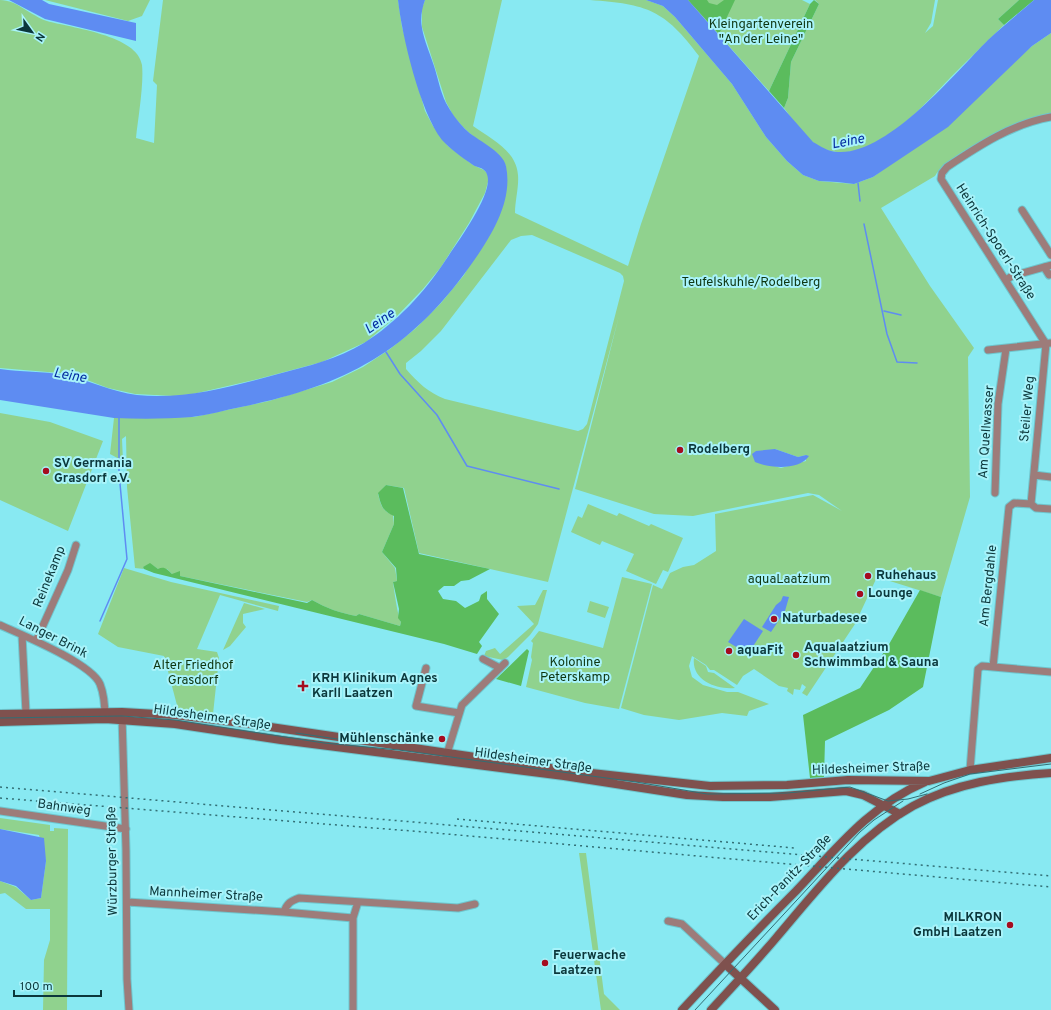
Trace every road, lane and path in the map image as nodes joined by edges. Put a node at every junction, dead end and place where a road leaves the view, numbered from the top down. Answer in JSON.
{"nodes":[{"id":1,"x":1051,"y":117,"type":"edge"},
{"id":2,"x":1022,"y":210,"type":"dead end"},
{"id":3,"x":1051,"y":255,"type":"edge"},
{"id":4,"x":1048,"y":266,"type":"edge"},
{"id":5,"x":1051,"y":274,"type":"edge"},
{"id":6,"x":1006,"y":280,"type":"junction"},
{"id":7,"x":1048,"y":344,"type":"edge"},
{"id":8,"x":1006,"y":348,"type":"junction"},
{"id":9,"x":988,"y":350,"type":"dead end"},
{"id":10,"x":1034,"y":475,"type":"junction"},
{"id":11,"x":1051,"y":477,"type":"edge"},
{"id":12,"x":995,"y":493,"type":"dead end"},
{"id":13,"x":1031,"y":504,"type":"junction"},
{"id":14,"x":1051,"y":509,"type":"edge"},
{"id":15,"x":76,"y":545,"type":"dead end"},
{"id":16,"x":0,"y":625,"type":"edge"},
{"id":17,"x":22,"y":635,"type":"junction"},
{"id":18,"x":36,"y":641,"type":"junction"},
{"id":19,"x":483,"y":659,"type":"dead end"},
{"id":20,"x":993,"y":667,"type":"junction"},
{"id":21,"x":426,"y":668,"type":"dead end"},
{"id":22,"x":1051,"y":672,"type":"edge"},
{"id":23,"x":459,"y":713,"type":"junction"},
{"id":24,"x":0,"y":714,"type":"edge"},
{"id":25,"x":26,"y":714,"type":"junction"},
{"id":26,"x":105,"y":716,"type":"junction"},
{"id":27,"x":122,"y":716,"type":"junction"},
{"id":28,"x":0,"y":722,"type":"edge"},
{"id":29,"x":446,"y":757,"type":"junction"},
{"id":30,"x":1051,"y":758,"type":"edge"},
{"id":31,"x":970,"y":770,"type":"junction"},
{"id":32,"x":1051,"y":773,"type":"edge"},
{"id":33,"x":929,"y":780,"type":"junction"},
{"id":34,"x":882,"y":805,"type":"junction"},
{"id":35,"x":0,"y":811,"type":"edge"},
{"id":36,"x":900,"y":814,"type":"junction"},
{"id":37,"x":126,"y":829,"type":"junction"},
{"id":38,"x":127,"y":902,"type":"junction"},
{"id":39,"x":358,"y":902,"type":"junction"},
{"id":40,"x":475,"y":904,"type":"dead end"},
{"id":41,"x":284,"y":912,"type":"junction"},
{"id":42,"x":353,"y":918,"type":"junction"},
{"id":43,"x":668,"y":921,"type":"dead end"},
{"id":44,"x":725,"y":964,"type":"junction"},
{"id":45,"x":740,"y":978,"type":"junction"},
{"id":46,"x":130,"y":1010,"type":"edge"},
{"id":47,"x":353,"y":1010,"type":"edge"},
{"id":48,"x":682,"y":1010,"type":"edge"},
{"id":49,"x":711,"y":1010,"type":"edge"},
{"id":50,"x":775,"y":1010,"type":"edge"}],
"edges":[{"from":1,"to":6,"type":"street","name":"Heinrich-Spoerl-Straße"},
{"from":2,"to":3,"type":"street"},
{"from":4,"to":5,"type":"street"},
{"from":4,"to":6,"type":"street"},
{"from":6,"to":7,"type":"street","name":"Heinrich-Spoerl-Straße"},
{"from":7,"to":8,"type":"street"},
{"from":7,"to":10,"type":"street","name":"Steiler Weg"},
{"from":8,"to":9,"type":"street"},
{"from":8,"to":12,"type":"street","name":"Am Quellwasser"},
{"from":10,"to":11,"type":"street"},
{"from":10,"to":13,"type":"street","name":"Steiler Weg"},
{"from":13,"to":14,"type":"street"},
{"from":13,"to":20,"type":"street","name":"Am Bergdahle"},
{"from":15,"to":18,"type":"street","name":"Reinekamp"},
{"from":16,"to":17,"type":"street","name":"Langer Brink"},
{"from":17,"to":18,"type":"street","name":"Langer Brink"},
{"from":17,"to":25,"type":"street"},
{"from":18,"to":26,"type":"street","name":"Langer Brink"},
{"from":19,"to":23,"type":"street"},
{"from":20,"to":22,"type":"street"},
{"from":20,"to":31,"type":"street"},
{"from":21,"to":23,"type":"street"},
{"from":23,"to":29,"type":"street"},
{"from":24,"to":25,"type":"street","name":"Hildesheimer Straße"},
{"from":25,"to":26,"type":"street","name":"Hildesheimer Straße"},
{"from":26,"to":27,"type":"street","name":"Hildesheimer Straße"},
{"from":26,"to":28,"type":"street","name":"Hildesheimer Straße"},
{"from":27,"to":29,"type":"street","name":"Hildesheimer Straße"},
{"from":27,"to":37,"type":"street","name":"Würzburger Straße"},
{"from":29,"to":33,"type":"street","name":"Hildesheimer Straße"},
{"from":29,"to":34,"type":"street","name":"Hildesheimer Straße"},
{"from":30,"to":31,"type":"street","name":"Hildesheimer Straße"},
{"from":31,"to":33,"type":"street","name":"Hildesheimer Straße"},
{"from":32,"to":36,"type":"street"},
{"from":33,"to":34,"type":"street","name":"Erich-Panitz-Straße"},
{"from":34,"to":36,"type":"street","name":"Hildesheimer Straße"},
{"from":34,"to":44,"type":"street","name":"Erich-Panitz-Straße"},
{"from":35,"to":37,"type":"street","name":"Bahnweg"},
{"from":36,"to":45,"type":"street","name":"Erich-Panitz-Straße"},
{"from":37,"to":38,"type":"street","name":"Würzburger Straße"},
{"from":38,"to":41,"type":"street","name":"Mannheimer Straße"},
{"from":38,"to":46,"type":"street","name":"Würzburger Straße"},
{"from":39,"to":40,"type":"street"},
{"from":39,"to":41,"type":"street"},
{"from":39,"to":42,"type":"street"},
{"from":41,"to":42,"type":"street","name":"Mannheimer Straße"},
{"from":42,"to":47,"type":"street"},
{"from":43,"to":44,"type":"street"},
{"from":44,"to":45,"type":"street"},
{"from":44,"to":48,"type":"street","name":"Erich-Panitz-Straße"},
{"from":45,"to":49,"type":"street","name":"Erich-Panitz-Straße"},
{"from":45,"to":50,"type":"street"}]}
